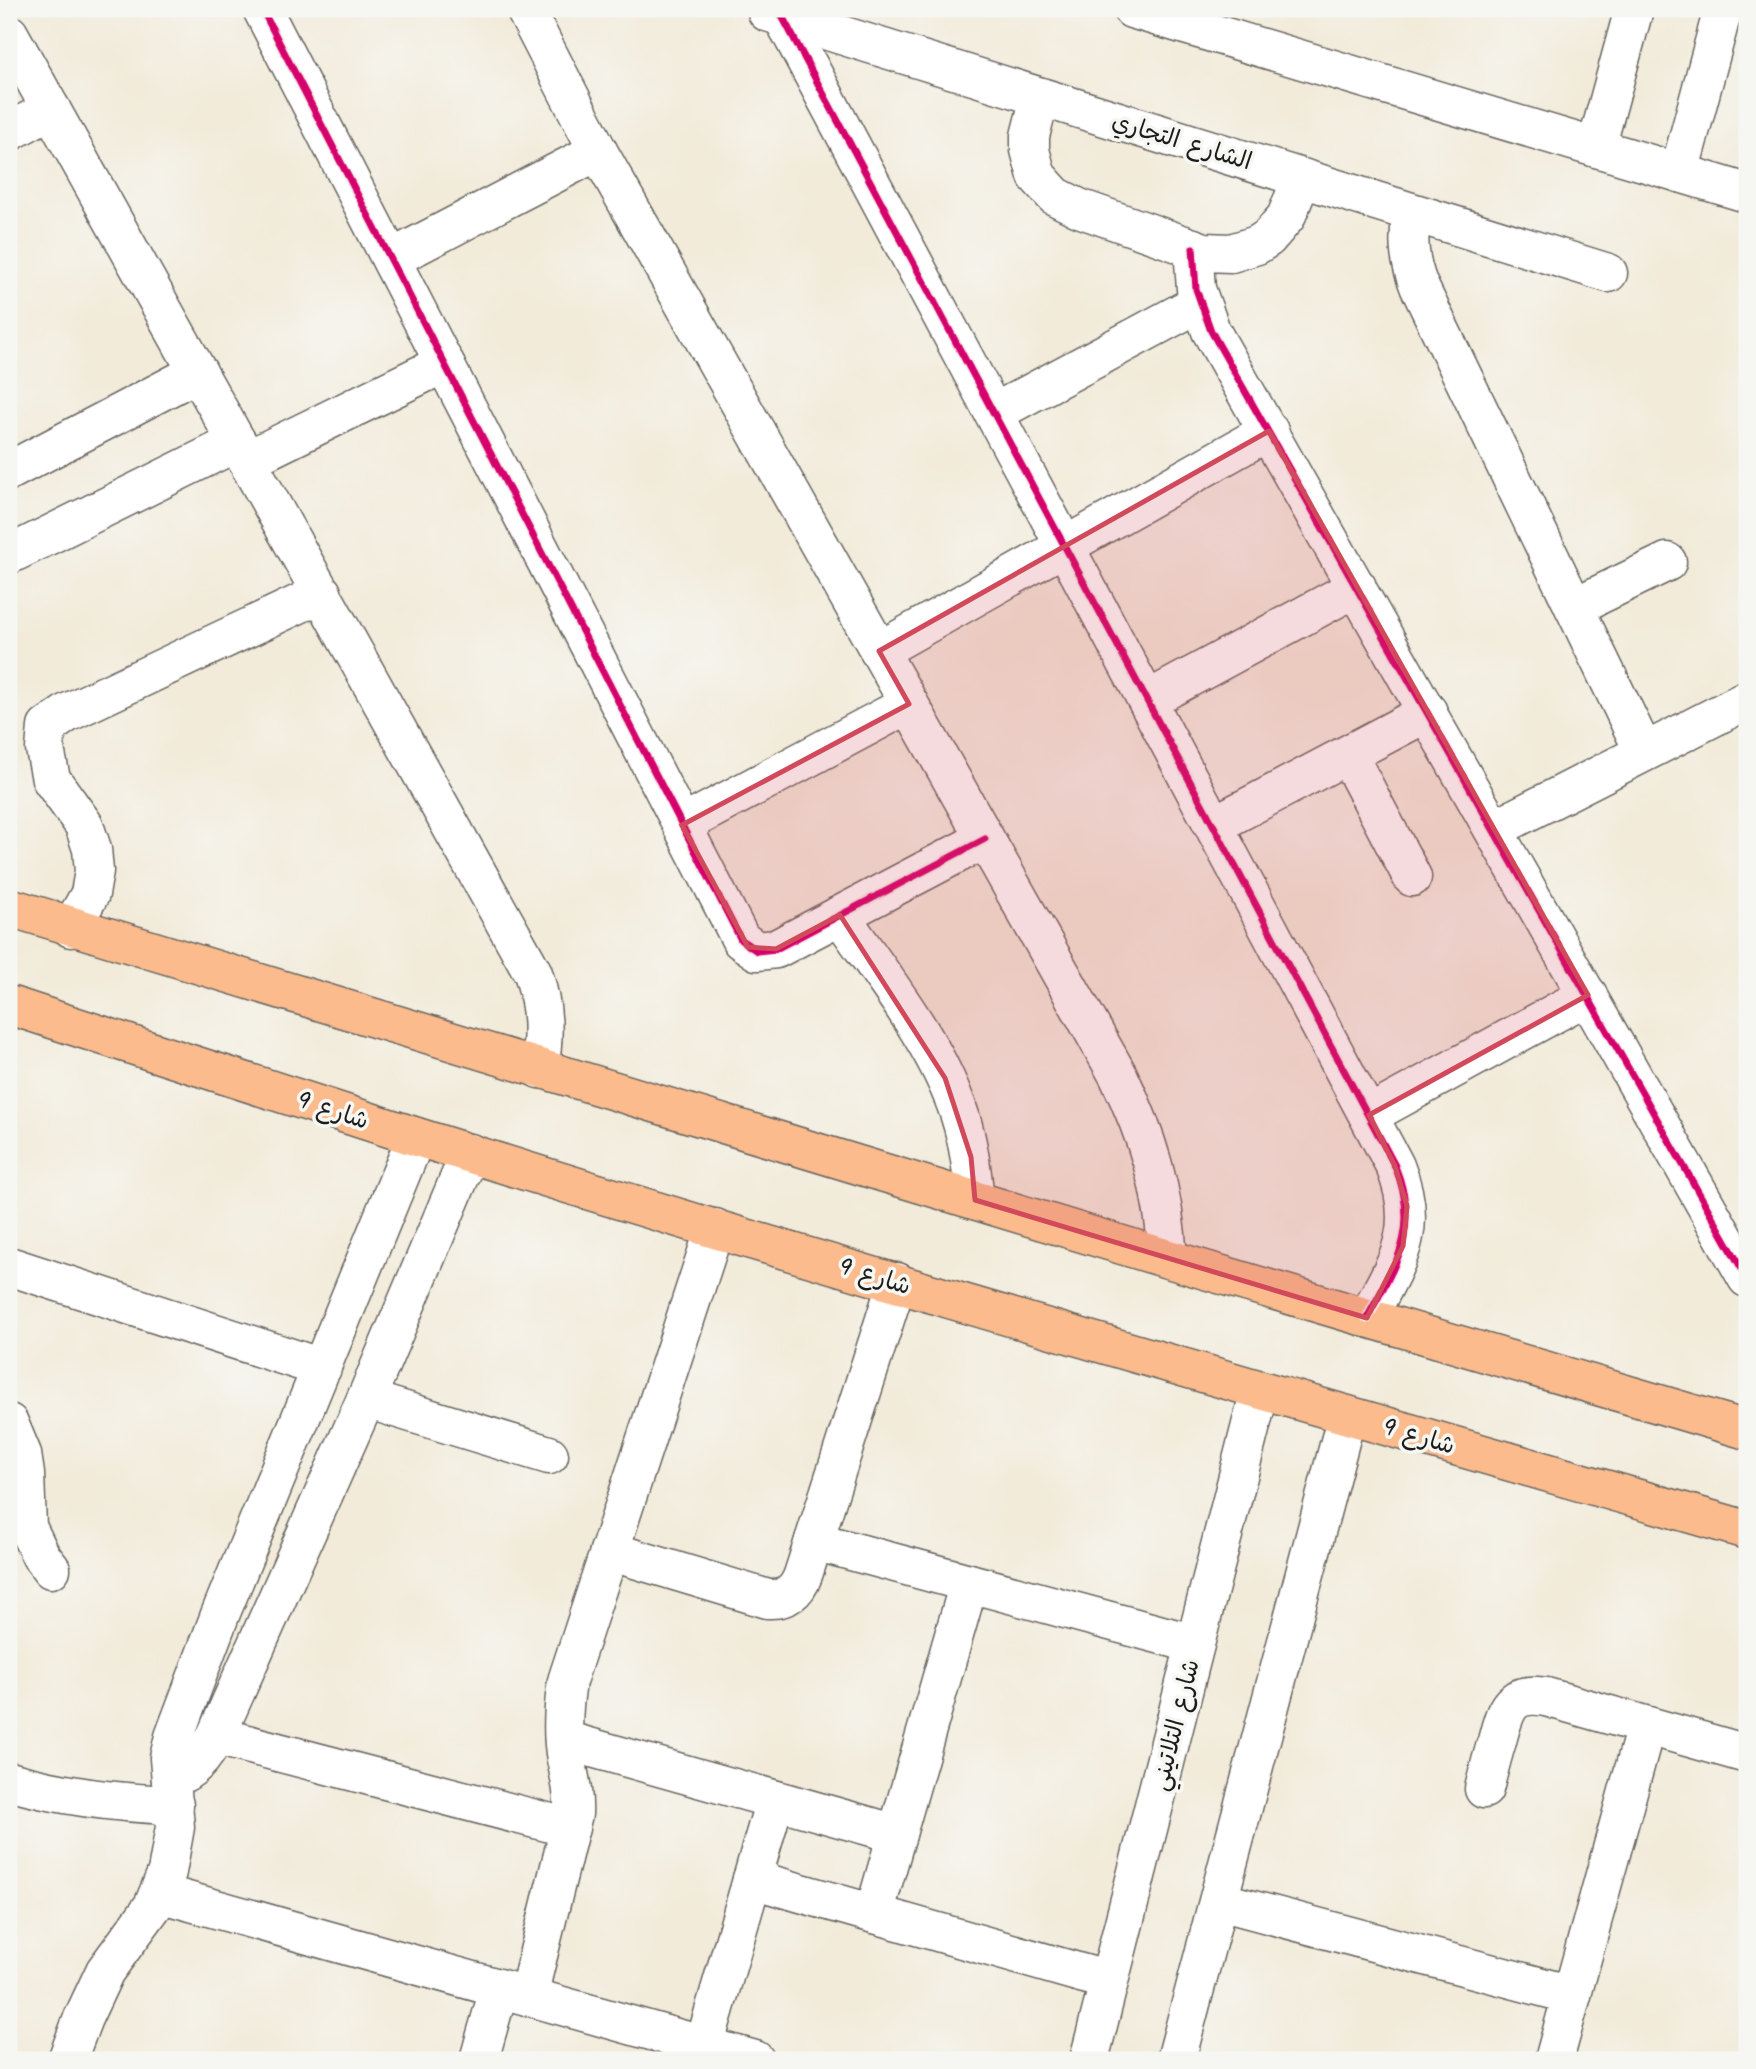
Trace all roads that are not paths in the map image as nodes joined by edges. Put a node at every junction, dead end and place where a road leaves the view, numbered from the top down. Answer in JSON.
{"nodes":[{"id":1,"x":262,"y":9,"type":"edge"},
{"id":2,"x":525,"y":9,"type":"edge"},
{"id":3,"x":1132,"y":9,"type":"edge"},
{"id":4,"x":1634,"y":9,"type":"edge"},
{"id":5,"x":1723,"y":9,"type":"edge"},
{"id":6,"x":769,"y":13,"type":"edge"},
{"id":7,"x":9,"y":33,"type":"edge"},
{"id":8,"x":1040,"y":97,"type":"junction"},
{"id":9,"x":51,"y":110,"type":"junction"},
{"id":10,"x":9,"y":132,"type":"edge"},
{"id":11,"x":1596,"y":148,"type":"junction"},
{"id":12,"x":598,"y":151,"type":"junction"},
{"id":13,"x":1679,"y":173,"type":"junction"},
{"id":14,"x":1302,"y":178,"type":"junction"},
{"id":15,"x":1747,"y":193,"type":"edge"},
{"id":16,"x":1412,"y":213,"type":"junction"},
{"id":17,"x":1193,"y":248,"type":"junction"},
{"id":18,"x":391,"y":259,"type":"junction"},
{"id":19,"x":1608,"y":273,"type":"dead end"},
{"id":20,"x":1199,"y":303,"type":"junction"},
{"id":21,"x":444,"y":363,"type":"junction"},
{"id":22,"x":198,"y":372,"type":"junction"},
{"id":23,"x":994,"y":413,"type":"junction"},
{"id":24,"x":1269,"y":431,"type":"junction"},
{"id":25,"x":242,"y":451,"type":"junction"},
{"id":26,"x":9,"y":471,"type":"edge"},
{"id":27,"x":1065,"y":546,"type":"junction"},
{"id":28,"x":9,"y":555,"type":"edge"},
{"id":29,"x":1667,"y":562,"type":"dead end"},
{"id":30,"x":1357,"y":587,"type":"junction"},
{"id":31,"x":322,"y":593,"type":"junction"},
{"id":32,"x":1574,"y":607,"type":"junction"},
{"id":33,"x":879,"y":650,"type":"junction"},
{"id":34,"x":1148,"y":701,"type":"junction"},
{"id":35,"x":909,"y":704,"type":"junction"},
{"id":36,"x":1745,"y":705,"type":"edge"},
{"id":37,"x":1428,"y":712,"type":"junction"},
{"id":38,"x":1644,"y":752,"type":"junction"},
{"id":39,"x":1348,"y":755,"type":"junction"},
{"id":40,"x":682,"y":825,"type":"junction"},
{"id":41,"x":1214,"y":825,"type":"junction"},
{"id":42,"x":1494,"y":829,"type":"junction"},
{"id":43,"x":985,"y":839,"type":"junction"},
{"id":44,"x":1412,"y":877,"type":"dead end"},
{"id":45,"x":9,"y":907,"type":"edge"},
{"id":46,"x":840,"y":915,"type":"junction"},
{"id":47,"x":71,"y":928,"type":"junction"},
{"id":48,"x":1588,"y":995,"type":"junction"},
{"id":49,"x":9,"y":1005,"type":"edge"},
{"id":50,"x":539,"y":1069,"type":"junction"},
{"id":51,"x":1369,"y":1115,"type":"junction"},
{"id":52,"x":416,"y":1137,"type":"junction"},
{"id":53,"x":470,"y":1153,"type":"junction"},
{"id":54,"x":975,"y":1200,"type":"junction"},
{"id":55,"x":715,"y":1228,"type":"junction"},
{"id":56,"x":1168,"y":1259,"type":"junction"},
{"id":57,"x":9,"y":1266,"type":"edge"},
{"id":58,"x":1747,"y":1278,"type":"edge"},
{"id":59,"x":897,"y":1282,"type":"junction"},
{"id":60,"x":1367,"y":1318,"type":"junction"},
{"id":61,"x":322,"y":1368,"type":"junction"},
{"id":62,"x":1260,"y":1390,"type":"junction"},
{"id":63,"x":366,"y":1399,"type":"junction"},
{"id":64,"x":1347,"y":1415,"type":"junction"},
{"id":65,"x":9,"y":1423,"type":"edge"},
{"id":66,"x":1744,"y":1425,"type":"edge"},
{"id":67,"x":550,"y":1455,"type":"dead end"},
{"id":68,"x":1747,"y":1530,"type":"edge"},
{"id":69,"x":814,"y":1541,"type":"junction"},
{"id":70,"x":609,"y":1551,"type":"junction"},
{"id":71,"x":51,"y":1569,"type":"dead end"},
{"id":72,"x":969,"y":1583,"type":"junction"},
{"id":73,"x":1195,"y":1644,"type":"junction"},
{"id":74,"x":1646,"y":1726,"type":"junction"},
{"id":75,"x":216,"y":1736,"type":"junction"},
{"id":76,"x":564,"y":1740,"type":"junction"},
{"id":77,"x":1747,"y":1754,"type":"edge"},
{"id":78,"x":9,"y":1781,"type":"edge"},
{"id":79,"x":1484,"y":1789,"type":"dead end"},
{"id":80,"x":172,"y":1792,"type":"junction"},
{"id":81,"x":775,"y":1800,"type":"junction"},
{"id":82,"x":570,"y":1828,"type":"junction"},
{"id":83,"x":897,"y":1834,"type":"junction"},
{"id":84,"x":752,"y":1879,"type":"junction"},
{"id":85,"x":159,"y":1893,"type":"junction"},
{"id":86,"x":1219,"y":1900,"type":"junction"},
{"id":87,"x":874,"y":1914,"type":"junction"},
{"id":88,"x":1109,"y":1980,"type":"junction"},
{"id":89,"x":513,"y":1992,"type":"junction"},
{"id":90,"x":1572,"y":1995,"type":"junction"},
{"id":91,"x":681,"y":2048,"type":"edge"},
{"id":92,"x":67,"y":2060,"type":"edge"},
{"id":93,"x":479,"y":2060,"type":"edge"},
{"id":94,"x":755,"y":2060,"type":"edge"},
{"id":95,"x":1089,"y":2060,"type":"edge"},
{"id":96,"x":1176,"y":2060,"type":"edge"},
{"id":97,"x":1553,"y":2060,"type":"edge"}],
"edges":[{"from":1,"to":18,"type":"street"},
{"from":2,"to":12,"type":"street"},
{"from":3,"to":11,"type":"street"},
{"from":4,"to":11,"type":"street"},
{"from":5,"to":13,"type":"street"},
{"from":6,"to":8,"type":"street","name":"الشارع التجاري"},
{"from":6,"to":23,"type":"street"},
{"from":7,"to":9,"type":"street"},
{"from":8,"to":14,"type":"street","name":"الشارع التجاري"},
{"from":8,"to":17,"type":"street"},
{"from":9,"to":10,"type":"street"},
{"from":9,"to":22,"type":"street"},
{"from":11,"to":13,"type":"street"},
{"from":12,"to":18,"type":"street"},
{"from":12,"to":33,"type":"street"},
{"from":13,"to":15,"type":"street"},
{"from":14,"to":16,"type":"street","name":"الشارع التجاري"},
{"from":14,"to":17,"type":"street"},
{"from":16,"to":19,"type":"street","name":"الشارع التجاري"},
{"from":16,"to":32,"type":"street"},
{"from":17,"to":20,"type":"street"},
{"from":18,"to":21,"type":"street"},
{"from":20,"to":23,"type":"street"},
{"from":20,"to":24,"type":"street"},
{"from":21,"to":25,"type":"street"},
{"from":21,"to":40,"type":"street"},
{"from":22,"to":25,"type":"street"},
{"from":22,"to":26,"type":"street"},
{"from":23,"to":27,"type":"street"},
{"from":24,"to":27,"type":"street"},
{"from":24,"to":30,"type":"street"},
{"from":25,"to":28,"type":"street"},
{"from":25,"to":31,"type":"street"},
{"from":27,"to":33,"type":"street"},
{"from":27,"to":34,"type":"street"},
{"from":29,"to":32,"type":"street"},
{"from":30,"to":34,"type":"street"},
{"from":30,"to":37,"type":"street"},
{"from":31,"to":47,"type":"street"},
{"from":31,"to":50,"type":"street"},
{"from":32,"to":38,"type":"street"},
{"from":33,"to":35,"type":"street"},
{"from":34,"to":41,"type":"street"},
{"from":35,"to":40,"type":"street"},
{"from":35,"to":43,"type":"street"},
{"from":36,"to":38,"type":"street"},
{"from":37,"to":39,"type":"street"},
{"from":37,"to":42,"type":"street"},
{"from":38,"to":42,"type":"street"},
{"from":39,"to":41,"type":"street"},
{"from":39,"to":44,"type":"street"},
{"from":40,"to":46,"type":"street"},
{"from":41,"to":51,"type":"street"},
{"from":42,"to":48,"type":"street"},
{"from":43,"to":46,"type":"street"},
{"from":43,"to":56,"type":"street"},
{"from":45,"to":47,"type":"main road"},
{"from":46,"to":54,"type":"street"},
{"from":47,"to":50,"type":"main road"},
{"from":48,"to":51,"type":"street"},
{"from":48,"to":58,"type":"street"},
{"from":49,"to":52,"type":"main road","name":"شارع 9"},
{"from":50,"to":54,"type":"main road"},
{"from":51,"to":60,"type":"street"},
{"from":52,"to":53,"type":"main road","name":"شارع 9"},
{"from":52,"to":61,"type":"street"},
{"from":53,"to":55,"type":"main road","name":"شارع 9"},
{"from":53,"to":63,"type":"street"},
{"from":54,"to":56,"type":"main road"},
{"from":55,"to":59,"type":"main road","name":"شارع 9"},
{"from":55,"to":70,"type":"street"},
{"from":56,"to":60,"type":"main road"},
{"from":57,"to":61,"type":"street"},
{"from":59,"to":62,"type":"main road","name":"شارع 9"},
{"from":59,"to":69,"type":"street"},
{"from":60,"to":66,"type":"main road"},
{"from":61,"to":80,"type":"street"},
{"from":62,"to":64,"type":"main road","name":"شارع 9"},
{"from":62,"to":73,"type":"street","name":"شارع التلاتيني"},
{"from":63,"to":67,"type":"street"},
{"from":63,"to":75,"type":"street"},
{"from":64,"to":68,"type":"main road","name":"شارع 9"},
{"from":64,"to":86,"type":"street"},
{"from":65,"to":71,"type":"street"},
{"from":69,"to":70,"type":"street"},
{"from":69,"to":72,"type":"street"},
{"from":70,"to":76,"type":"street"},
{"from":72,"to":73,"type":"street"},
{"from":72,"to":83,"type":"street"},
{"from":73,"to":88,"type":"street","name":"شارع التلاتيني"},
{"from":74,"to":77,"type":"street"},
{"from":74,"to":79,"type":"street"},
{"from":74,"to":90,"type":"street"},
{"from":75,"to":80,"type":"street"},
{"from":75,"to":82,"type":"street"},
{"from":76,"to":81,"type":"street"},
{"from":76,"to":82,"type":"street"},
{"from":78,"to":80,"type":"street"},
{"from":80,"to":85,"type":"street"},
{"from":81,"to":83,"type":"street"},
{"from":81,"to":84,"type":"street"},
{"from":82,"to":89,"type":"street"},
{"from":83,"to":87,"type":"street"},
{"from":84,"to":87,"type":"street"},
{"from":84,"to":91,"type":"street"},
{"from":85,"to":89,"type":"street"},
{"from":85,"to":92,"type":"street"},
{"from":86,"to":90,"type":"street"},
{"from":86,"to":96,"type":"street"},
{"from":87,"to":88,"type":"street"},
{"from":88,"to":95,"type":"street","name":"شارع التلاتيني"},
{"from":89,"to":91,"type":"street"},
{"from":89,"to":93,"type":"street"},
{"from":90,"to":97,"type":"street"},
{"from":91,"to":94,"type":"street"}]}
